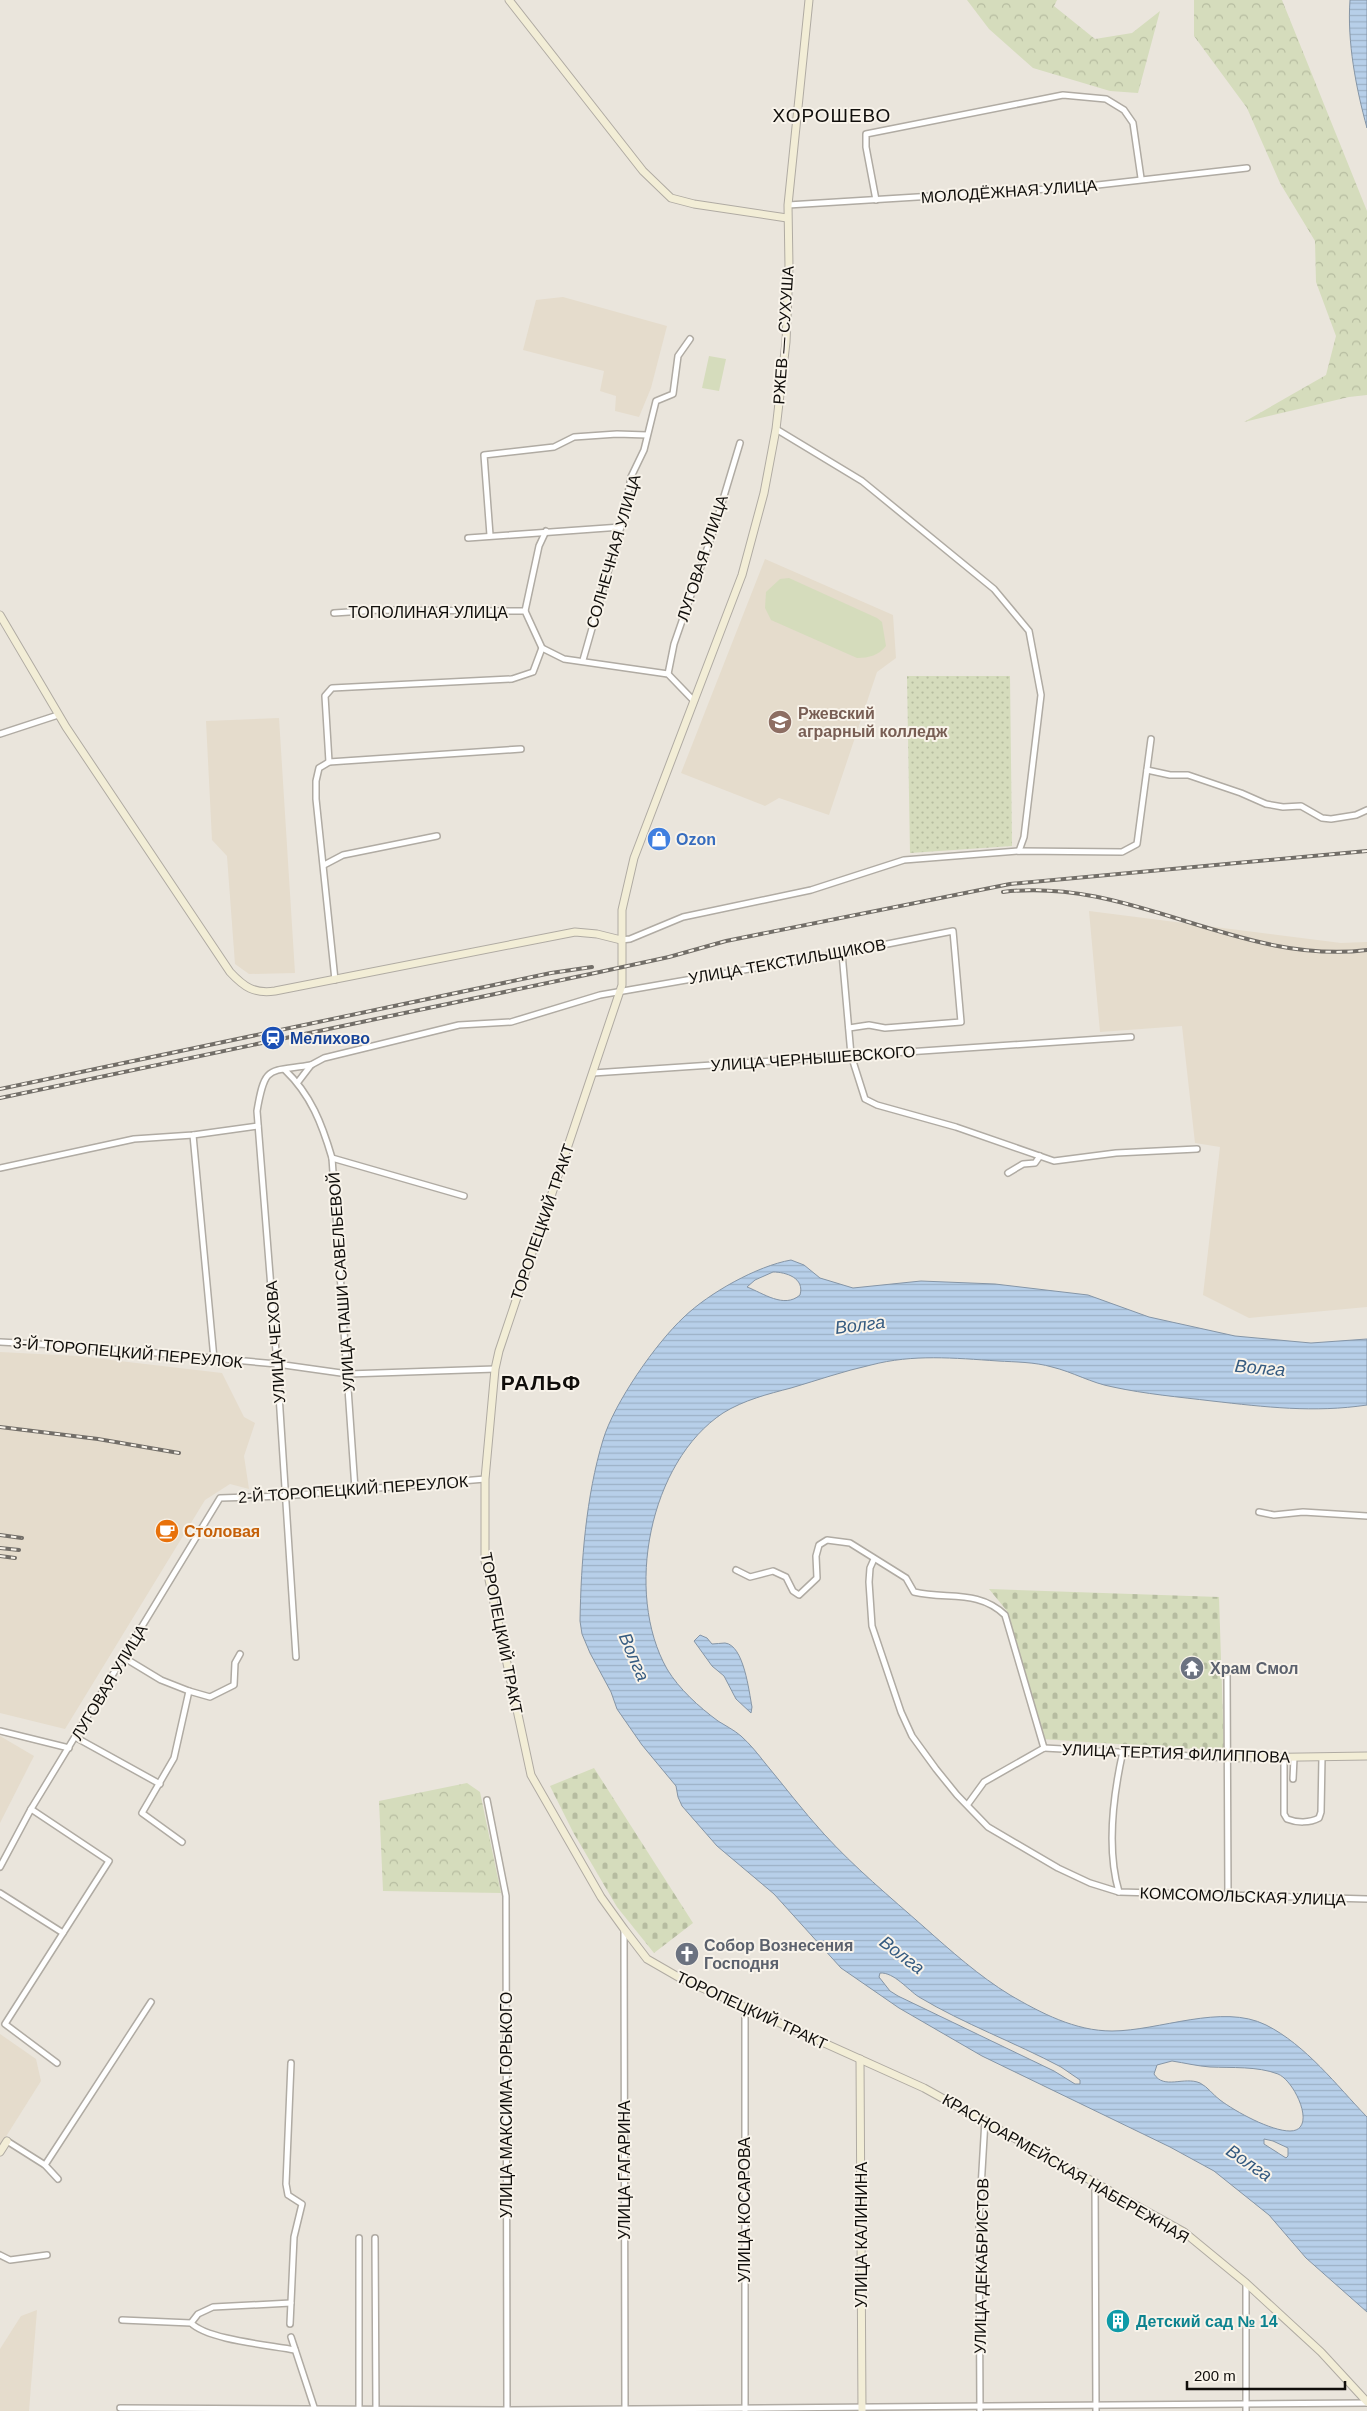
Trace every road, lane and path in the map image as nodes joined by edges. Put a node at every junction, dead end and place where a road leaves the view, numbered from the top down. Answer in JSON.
{"nodes":[{"id":1,"x":509,"y":0,"type":"edge"},
{"id":2,"x":809,"y":0,"type":"edge"},
{"id":3,"x":1246,"y":168,"type":"dead end"},
{"id":4,"x":1141,"y":178,"type":"junction"},
{"id":5,"x":876,"y":200,"type":"junction"},
{"id":6,"x":788,"y":205,"type":"junction"},
{"id":7,"x":787,"y":218,"type":"junction"},
{"id":8,"x":690,"y":339,"type":"dead end"},
{"id":9,"x":776,"y":429,"type":"junction"},
{"id":10,"x":647,"y":435,"type":"junction"},
{"id":11,"x":740,"y":443,"type":"dead end"},
{"id":12,"x":621,"y":527,"type":"junction"},
{"id":13,"x":546,"y":531,"type":"junction"},
{"id":14,"x":490,"y":535,"type":"junction"},
{"id":15,"x":468,"y":538,"type":"dead end"},
{"id":16,"x":525,"y":611,"type":"junction"},
{"id":17,"x":334,"y":613,"type":"dead end"},
{"id":18,"x":0,"y":615,"type":"edge"},
{"id":19,"x":542,"y":648,"type":"junction"},
{"id":20,"x":583,"y":660,"type":"junction"},
{"id":21,"x":668,"y":674,"type":"junction"},
{"id":22,"x":694,"y":701,"type":"junction"},
{"id":23,"x":58,"y":715,"type":"junction"},
{"id":24,"x":0,"y":734,"type":"edge"},
{"id":25,"x":1151,"y":739,"type":"dead end"},
{"id":26,"x":521,"y":749,"type":"dead end"},
{"id":27,"x":329,"y":762,"type":"junction"},
{"id":28,"x":1147,"y":770,"type":"junction"},
{"id":29,"x":1367,"y":810,"type":"edge"},
{"id":30,"x":437,"y":836,"type":"dead end"},
{"id":31,"x":1018,"y":851,"type":"junction"},
{"id":32,"x":324,"y":864,"type":"junction"},
{"id":33,"x":621,"y":940,"type":"junction"},
{"id":34,"x":842,"y":953,"type":"junction"},
{"id":35,"x":335,"y":980,"type":"junction"},
{"id":36,"x":621,"y":991,"type":"junction"},
{"id":37,"x":849,"y":1028,"type":"junction"},
{"id":38,"x":1131,"y":1037,"type":"dead end"},
{"id":39,"x":851,"y":1056,"type":"junction"},
{"id":40,"x":312,"y":1065,"type":"junction"},
{"id":41,"x":285,"y":1070,"type":"junction"},
{"id":42,"x":593,"y":1073,"type":"junction"},
{"id":43,"x":298,"y":1082,"type":"junction"},
{"id":44,"x":258,"y":1126,"type":"junction"},
{"id":45,"x":193,"y":1135,"type":"junction"},
{"id":46,"x":1197,"y":1149,"type":"dead end"},
{"id":47,"x":1040,"y":1156,"type":"junction"},
{"id":48,"x":332,"y":1158,"type":"junction"},
{"id":49,"x":0,"y":1168,"type":"edge"},
{"id":50,"x":1008,"y":1173,"type":"dead end"},
{"id":51,"x":464,"y":1196,"type":"dead end"},
{"id":52,"x":0,"y":1342,"type":"edge"},
{"id":53,"x":214,"y":1359,"type":"junction"},
{"id":54,"x":277,"y":1364,"type":"junction"},
{"id":55,"x":495,"y":1369,"type":"junction"},
{"id":56,"x":348,"y":1374,"type":"junction"},
{"id":57,"x":485,"y":1479,"type":"junction"},
{"id":58,"x":355,"y":1489,"type":"junction"},
{"id":59,"x":284,"y":1496,"type":"junction"},
{"id":60,"x":220,"y":1498,"type":"joint"},
{"id":61,"x":1259,"y":1512,"type":"dead end"},
{"id":62,"x":1367,"y":1516,"type":"edge"},
{"id":63,"x":874,"y":1559,"type":"junction"},
{"id":64,"x":736,"y":1570,"type":"dead end"},
{"id":65,"x":240,"y":1654,"type":"dead end"},
{"id":66,"x":123,"y":1657,"type":"junction"},
{"id":67,"x":296,"y":1657,"type":"dead end"},
{"id":68,"x":1226,"y":1671,"type":"dead end"},
{"id":69,"x":189,"y":1691,"type":"junction"},
{"id":70,"x":0,"y":1732,"type":"edge"},
{"id":71,"x":75,"y":1737,"type":"junction"},
{"id":72,"x":69,"y":1748,"type":"junction"},
{"id":73,"x":1044,"y":1748,"type":"junction"},
{"id":74,"x":1123,"y":1752,"type":"junction"},
{"id":75,"x":1367,"y":1756,"type":"edge"},
{"id":76,"x":1322,"y":1757,"type":"junction"},
{"id":77,"x":1228,"y":1758,"type":"junction"},
{"id":78,"x":1284,"y":1758,"type":"junction"},
{"id":79,"x":1294,"y":1758,"type":"junction"},
{"id":80,"x":1293,"y":1779,"type":"dead end"},
{"id":81,"x":160,"y":1784,"type":"junction"},
{"id":82,"x":487,"y":1800,"type":"dead end"},
{"id":83,"x":968,"y":1804,"type":"junction"},
{"id":84,"x":31,"y":1809,"type":"junction"},
{"id":85,"x":182,"y":1842,"type":"dead end"},
{"id":86,"x":0,"y":1867,"type":"edge"},
{"id":87,"x":1119,"y":1892,"type":"junction"},
{"id":88,"x":0,"y":1893,"type":"edge"},
{"id":89,"x":1228,"y":1897,"type":"junction"},
{"id":90,"x":1367,"y":1899,"type":"edge"},
{"id":91,"x":624,"y":1929,"type":"junction"},
{"id":92,"x":63,"y":1933,"type":"junction"},
{"id":93,"x":151,"y":2002,"type":"dead end"},
{"id":94,"x":745,"y":2008,"type":"junction"},
{"id":95,"x":860,"y":2059,"type":"junction"},
{"id":96,"x":57,"y":2063,"type":"dead end"},
{"id":97,"x":291,"y":2063,"type":"dead end"},
{"id":98,"x":985,"y":2120,"type":"junction"},
{"id":99,"x":7,"y":2142,"type":"joint"},
{"id":100,"x":0,"y":2152,"type":"edge"},
{"id":101,"x":45,"y":2165,"type":"junction"},
{"id":102,"x":58,"y":2179,"type":"dead end"},
{"id":103,"x":1095,"y":2181,"type":"junction"},
{"id":104,"x":359,"y":2238,"type":"dead end"},
{"id":105,"x":375,"y":2238,"type":"dead end"},
{"id":106,"x":0,"y":2255,"type":"edge"},
{"id":107,"x":47,"y":2255,"type":"dead end"},
{"id":108,"x":1246,"y":2283,"type":"junction"},
{"id":109,"x":291,"y":2302,"type":"junction"},
{"id":110,"x":122,"y":2320,"type":"dead end"},
{"id":111,"x":191,"y":2323,"type":"junction"},
{"id":112,"x":290,"y":2324,"type":"dead end"},
{"id":113,"x":291,"y":2337,"type":"dead end"},
{"id":114,"x":295,"y":2350,"type":"junction"},
{"id":115,"x":1367,"y":2403,"type":"edge"},
{"id":116,"x":120,"y":2408,"type":"dead end"},
{"id":117,"x":1096,"y":2408,"type":"edge"},
{"id":118,"x":1246,"y":2408,"type":"edge"},
{"id":119,"x":862,"y":2409,"type":"edge"},
{"id":120,"x":980,"y":2409,"type":"edge"},
{"id":121,"x":184,"y":2410,"type":"edge"},
{"id":122,"x":315,"y":2410,"type":"edge"},
{"id":123,"x":507,"y":2410,"type":"edge"},
{"id":124,"x":625,"y":2410,"type":"edge"},
{"id":125,"x":745,"y":2410,"type":"edge"},
{"id":126,"x":359,"y":2411,"type":"edge"},
{"id":127,"x":376,"y":2411,"type":"edge"}],
"edges":[{"from":1,"to":7,"type":"main road"},
{"from":2,"to":6,"type":"main road","name":"РЖЕВ — СУХУША"},
{"from":3,"to":4,"type":"street","name":"МОЛОДЁЖНАЯ УЛИЦА"},
{"from":4,"to":5,"type":"street","name":"МОЛОДЁЖНАЯ УЛИЦА"},
{"from":4,"to":5,"type":"street"},
{"from":5,"to":6,"type":"street","name":"МОЛОДЁЖНАЯ УЛИЦА"},
{"from":6,"to":7,"type":"main road","name":"РЖЕВ — СУХУША"},
{"from":7,"to":9,"type":"main road","name":"РЖЕВ — СУХУША"},
{"from":8,"to":10,"type":"street","name":"СОЛНЕЧНАЯ УЛИЦА"},
{"from":9,"to":22,"type":"main road","name":"РЖЕВ — СУХУША"},
{"from":9,"to":31,"type":"street"},
{"from":10,"to":12,"type":"street","name":"СОЛНЕЧНАЯ УЛИЦА"},
{"from":10,"to":14,"type":"street"},
{"from":11,"to":21,"type":"street","name":"ЛУГОВАЯ УЛИЦА"},
{"from":12,"to":13,"type":"street"},
{"from":12,"to":20,"type":"street","name":"СОЛНЕЧНАЯ УЛИЦА"},
{"from":13,"to":14,"type":"street"},
{"from":13,"to":16,"type":"street"},
{"from":14,"to":15,"type":"street"},
{"from":16,"to":17,"type":"street","name":"ТОПОЛИНАЯ УЛИЦА"},
{"from":16,"to":19,"type":"street","name":"ТОПОЛИНАЯ УЛИЦА"},
{"from":18,"to":23,"type":"main road"},
{"from":19,"to":20,"type":"street"},
{"from":19,"to":27,"type":"street"},
{"from":20,"to":21,"type":"street"},
{"from":21,"to":22,"type":"street"},
{"from":22,"to":33,"type":"main road"},
{"from":23,"to":24,"type":"street"},
{"from":23,"to":35,"type":"main road"},
{"from":25,"to":28,"type":"street"},
{"from":26,"to":27,"type":"street"},
{"from":27,"to":32,"type":"street"},
{"from":28,"to":29,"type":"street"},
{"from":28,"to":31,"type":"street"},
{"from":30,"to":32,"type":"street"},
{"from":31,"to":33,"type":"street"},
{"from":32,"to":35,"type":"street"},
{"from":33,"to":35,"type":"main road"},
{"from":33,"to":36,"type":"main road","name":"ТОРОПЕЦКИЙ ТРАКТ"},
{"from":34,"to":36,"type":"street","name":"УЛИЦА ТЕКСТИЛЬЩИКОВ"},
{"from":34,"to":37,"type":"street"},
{"from":34,"to":37,"type":"street","name":"УЛИЦА ТЕКСТИЛЬЩИКОВ"},
{"from":36,"to":40,"type":"street"},
{"from":36,"to":42,"type":"main road","name":"ТОРОПЕЦКИЙ ТРАКТ"},
{"from":37,"to":39,"type":"street"},
{"from":38,"to":39,"type":"street","name":"УЛИЦА ЧЕРНЫШЕВСКОГО"},
{"from":39,"to":42,"type":"street","name":"УЛИЦА ЧЕРНЫШЕВСКОГО"},
{"from":39,"to":47,"type":"street"},
{"from":40,"to":41,"type":"street","name":"УЛИЦА ЧЕХОВА"},
{"from":40,"to":43,"type":"street"},
{"from":41,"to":43,"type":"street","name":"УЛИЦА ПАШИ САВЕЛЬЕВОЙ"},
{"from":41,"to":44,"type":"street","name":"УЛИЦА ЧЕХОВА"},
{"from":42,"to":55,"type":"main road","name":"ТОРОПЕЦКИЙ ТРАКТ"},
{"from":43,"to":48,"type":"street","name":"УЛИЦА ПАШИ САВЕЛЬЕВОЙ"},
{"from":44,"to":45,"type":"street"},
{"from":44,"to":54,"type":"street","name":"УЛИЦА ЧЕХОВА"},
{"from":45,"to":49,"type":"street"},
{"from":45,"to":53,"type":"street"},
{"from":46,"to":47,"type":"street"},
{"from":47,"to":50,"type":"street"},
{"from":48,"to":51,"type":"street"},
{"from":48,"to":56,"type":"street","name":"УЛИЦА ПАШИ САВЕЛЬЕВОЙ"},
{"from":52,"to":53,"type":"street","name":"3-Й ТОРОПЕЦКИЙ ПЕРЕУЛОК"},
{"from":53,"to":54,"type":"street","name":"3-Й ТОРОПЕЦКИЙ ПЕРЕУЛОК"},
{"from":54,"to":56,"type":"street","name":"3-Й ТОРОПЕЦКИЙ ПЕРЕУЛОК"},
{"from":54,"to":59,"type":"street","name":"УЛИЦА ЧЕХОВА"},
{"from":55,"to":56,"type":"street","name":"3-Й ТОРОПЕЦКИЙ ПЕРЕУЛОК"},
{"from":55,"to":57,"type":"main road","name":"ТОРОПЕЦКИЙ ТРАКТ"},
{"from":56,"to":58,"type":"street","name":"УЛИЦА ПАШИ САВЕЛЬЕВОЙ"},
{"from":57,"to":58,"type":"street","name":"2-Й ТОРОПЕЦКИЙ ПЕРЕУЛОК"},
{"from":57,"to":91,"type":"main road","name":"ТОРОПЕЦКИЙ ТРАКТ"},
{"from":58,"to":59,"type":"street","name":"2-Й ТОРОПЕЦКИЙ ПЕРЕУЛОК"},
{"from":59,"to":60,"type":"street","name":"2-Й ТОРОПЕЦКИЙ ПЕРЕУЛОК"},
{"from":59,"to":67,"type":"street","name":"УЛИЦА ЧЕХОВА"},
{"from":60,"to":66,"type":"street","name":"ЛУГОВАЯ УЛИЦА"},
{"from":61,"to":62,"type":"street"},
{"from":63,"to":64,"type":"street"},
{"from":63,"to":73,"type":"street"},
{"from":63,"to":83,"type":"street","name":"КОМСОМОЛЬСКАЯ УЛИЦА"},
{"from":65,"to":69,"type":"street"},
{"from":66,"to":69,"type":"street"},
{"from":66,"to":71,"type":"street","name":"ЛУГОВАЯ УЛИЦА"},
{"from":68,"to":77,"type":"street"},
{"from":69,"to":81,"type":"street"},
{"from":70,"to":72,"type":"street"},
{"from":71,"to":72,"type":"street","name":"ЛУГОВАЯ УЛИЦА"},
{"from":71,"to":81,"type":"street"},
{"from":72,"to":84,"type":"street","name":"ЛУГОВАЯ УЛИЦА"},
{"from":73,"to":74,"type":"street","name":"УЛИЦА ТЕРТИЯ ФИЛИППОВА"},
{"from":73,"to":83,"type":"street"},
{"from":74,"to":77,"type":"street","name":"УЛИЦА ТЕРТИЯ ФИЛИППОВА"},
{"from":74,"to":87,"type":"street"},
{"from":75,"to":76,"type":"main road","name":"УЛИЦА ТЕРТИЯ ФИЛИППОВА"},
{"from":76,"to":78,"type":"street"},
{"from":76,"to":79,"type":"main road","name":"УЛИЦА ТЕРТИЯ ФИЛИППОВА"},
{"from":77,"to":78,"type":"main road","name":"УЛИЦА ТЕРТИЯ ФИЛИППОВА"},
{"from":77,"to":89,"type":"street"},
{"from":78,"to":79,"type":"main road","name":"УЛИЦА ТЕРТИЯ ФИЛИППОВА"},
{"from":79,"to":80,"type":"street"},
{"from":81,"to":85,"type":"street"},
{"from":82,"to":123,"type":"street","name":"УЛИЦА МАКСИМА ГОРЬКОГО"},
{"from":83,"to":87,"type":"street","name":"КОМСОМОЛЬСКАЯ УЛИЦА"},
{"from":84,"to":86,"type":"street","name":"ЛУГОВАЯ УЛИЦА"},
{"from":84,"to":92,"type":"street"},
{"from":87,"to":89,"type":"street","name":"КОМСОМОЛЬСКАЯ УЛИЦА"},
{"from":88,"to":92,"type":"street"},
{"from":89,"to":90,"type":"street","name":"КОМСОМОЛЬСКАЯ УЛИЦА"},
{"from":91,"to":94,"type":"main road","name":"ТОРОПЕЦКИЙ ТРАКТ"},
{"from":91,"to":124,"type":"street","name":"УЛИЦА ГАГАРИНА"},
{"from":92,"to":96,"type":"street"},
{"from":93,"to":101,"type":"street"},
{"from":94,"to":95,"type":"main road","name":"ТОРОПЕЦКИЙ ТРАКТ"},
{"from":94,"to":125,"type":"street","name":"УЛИЦА КОСАРОВА"},
{"from":95,"to":98,"type":"main road","name":"КРАСНОАРМЕЙСКАЯ НАБЕРЕЖНАЯ"},
{"from":95,"to":119,"type":"main road","name":"УЛИЦА КАЛИНИНА"},
{"from":97,"to":109,"type":"street"},
{"from":98,"to":103,"type":"main road","name":"КРАСНОАРМЕЙСКАЯ НАБЕРЕЖНАЯ"},
{"from":98,"to":120,"type":"street","name":"УЛИЦА ДЕКАБРИСТОВ"},
{"from":99,"to":100,"type":"main road"},
{"from":99,"to":101,"type":"street"},
{"from":101,"to":102,"type":"street"},
{"from":103,"to":108,"type":"main road","name":"КРАСНОАРМЕЙСКАЯ НАБЕРЕЖНАЯ"},
{"from":103,"to":117,"type":"street"},
{"from":104,"to":126,"type":"street"},
{"from":105,"to":127,"type":"street"},
{"from":106,"to":107,"type":"street"},
{"from":108,"to":115,"type":"main road","name":"КРАСНОАРМЕЙСКАЯ НАБЕРЕЖНАЯ"},
{"from":108,"to":118,"type":"street"},
{"from":109,"to":111,"type":"street"},
{"from":109,"to":112,"type":"street"},
{"from":110,"to":111,"type":"street"},
{"from":111,"to":114,"type":"street"},
{"from":113,"to":114,"type":"street"},
{"from":114,"to":122,"type":"street"},
{"from":115,"to":118,"type":"street"},
{"from":116,"to":121,"type":"street"},
{"from":117,"to":118,"type":"street"},
{"from":117,"to":120,"type":"street"},
{"from":119,"to":120,"type":"street"},
{"from":119,"to":125,"type":"street"},
{"from":121,"to":122,"type":"street"},
{"from":122,"to":126,"type":"street"},
{"from":123,"to":124,"type":"street"},
{"from":123,"to":127,"type":"street"},
{"from":124,"to":125,"type":"street"},
{"from":126,"to":127,"type":"street"}]}
